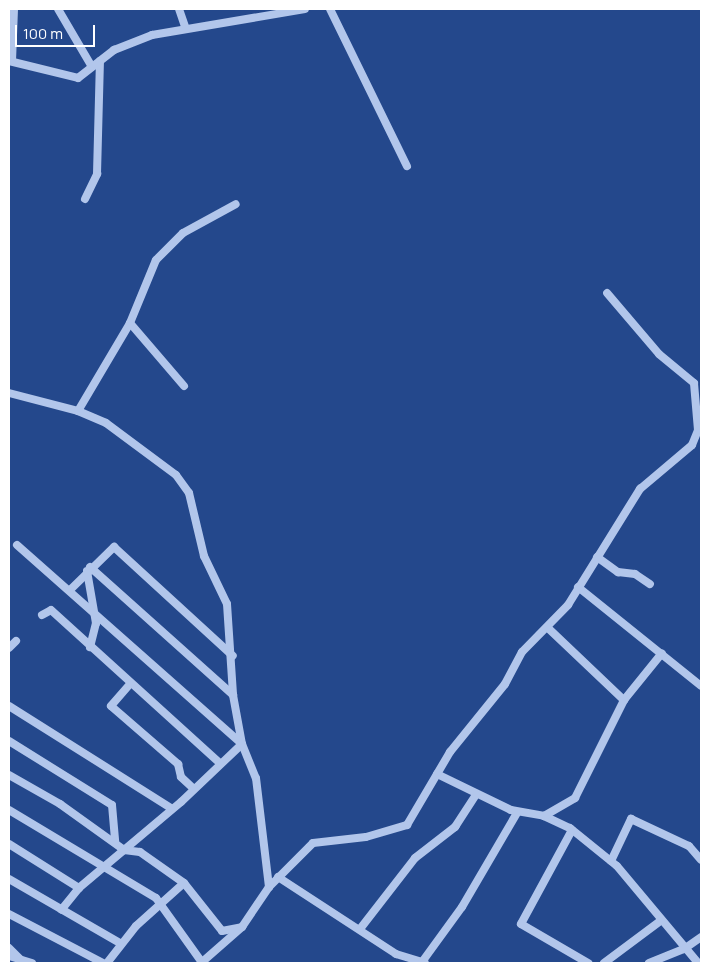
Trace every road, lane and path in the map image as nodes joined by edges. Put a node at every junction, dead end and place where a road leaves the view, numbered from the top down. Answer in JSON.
{"nodes":[{"id":1,"x":14,"y":9,"type":"edge"},
{"id":2,"x":58,"y":9,"type":"edge"},
{"id":3,"x":179,"y":9,"type":"edge"},
{"id":4,"x":304,"y":9,"type":"edge"},
{"id":5,"x":330,"y":9,"type":"edge"},
{"id":6,"x":186,"y":29,"type":"junction"},
{"id":7,"x":10,"y":61,"type":"edge"},
{"id":8,"x":100,"y":61,"type":"junction"},
{"id":9,"x":92,"y":67,"type":"junction"},
{"id":10,"x":407,"y":166,"type":"dead end"},
{"id":11,"x":84,"y":199,"type":"dead end"},
{"id":12,"x":236,"y":204,"type":"dead end"},
{"id":13,"x":607,"y":293,"type":"dead end"},
{"id":14,"x":130,"y":323,"type":"junction"},
{"id":15,"x":184,"y":386,"type":"dead end"},
{"id":16,"x":9,"y":393,"type":"edge"},
{"id":17,"x":78,"y":411,"type":"junction"},
{"id":18,"x":17,"y":545,"type":"dead end"},
{"id":19,"x":596,"y":558,"type":"junction"},
{"id":20,"x":89,"y":569,"type":"junction"},
{"id":21,"x":101,"y":576,"type":"junction"},
{"id":22,"x":650,"y":584,"type":"dead end"},
{"id":23,"x":578,"y":587,"type":"junction"},
{"id":24,"x":70,"y":590,"type":"junction"},
{"id":25,"x":92,"y":590,"type":"junction"},
{"id":26,"x":95,"y":611,"type":"junction"},
{"id":27,"x":42,"y":615,"type":"dead end"},
{"id":28,"x":548,"y":628,"type":"junction"},
{"id":29,"x":16,"y":641,"type":"dead end"},
{"id":30,"x":90,"y":647,"type":"junction"},
{"id":31,"x":9,"y":648,"type":"edge"},
{"id":32,"x":662,"y":653,"type":"junction"},
{"id":33,"x":233,"y":656,"type":"junction"},
{"id":34,"x":130,"y":684,"type":"junction"},
{"id":35,"x":701,"y":686,"type":"edge"},
{"id":36,"x":233,"y":695,"type":"junction"},
{"id":37,"x":624,"y":700,"type":"junction"},
{"id":38,"x":9,"y":706,"type":"edge"},
{"id":39,"x":9,"y":741,"type":"edge"},
{"id":40,"x":242,"y":744,"type":"junction"},
{"id":41,"x":220,"y":763,"type":"junction"},
{"id":42,"x":437,"y":774,"type":"junction"},
{"id":43,"x":9,"y":775,"type":"edge"},
{"id":44,"x":193,"y":788,"type":"junction"},
{"id":45,"x":476,"y":795,"type":"junction"},
{"id":46,"x":171,"y":808,"type":"junction"},
{"id":47,"x":9,"y":810,"type":"edge"},
{"id":48,"x":517,"y":813,"type":"junction"},
{"id":49,"x":544,"y":816,"type":"junction"},
{"id":50,"x":572,"y":830,"type":"junction"},
{"id":51,"x":114,"y":842,"type":"junction"},
{"id":52,"x":9,"y":844,"type":"edge"},
{"id":53,"x":124,"y":850,"type":"junction"},
{"id":54,"x":701,"y":860,"type":"edge"},
{"id":55,"x":611,"y":861,"type":"junction"},
{"id":56,"x":102,"y":867,"type":"junction"},
{"id":57,"x":278,"y":877,"type":"junction"},
{"id":58,"x":9,"y":879,"type":"edge"},
{"id":59,"x":184,"y":883,"type":"junction"},
{"id":60,"x":269,"y":887,"type":"junction"},
{"id":61,"x":79,"y":888,"type":"junction"},
{"id":62,"x":161,"y":905,"type":"junction"},
{"id":63,"x":61,"y":910,"type":"junction"},
{"id":64,"x":9,"y":914,"type":"edge"},
{"id":65,"x":659,"y":922,"type":"junction"},
{"id":66,"x":242,"y":927,"type":"junction"},
{"id":67,"x":360,"y":929,"type":"junction"},
{"id":68,"x":701,"y":937,"type":"edge"},
{"id":69,"x":120,"y":943,"type":"junction"},
{"id":70,"x":9,"y":948,"type":"edge"},
{"id":71,"x":684,"y":949,"type":"junction"},
{"id":72,"x":9,"y":956,"type":"edge"},
{"id":73,"x":20,"y":959,"type":"junction"},
{"id":74,"x":201,"y":962,"type":"edge"},
{"id":75,"x":30,"y":963,"type":"edge"},
{"id":76,"x":105,"y":963,"type":"edge"},
{"id":77,"x":424,"y":963,"type":"edge"},
{"id":78,"x":588,"y":963,"type":"edge"},
{"id":79,"x":604,"y":963,"type":"edge"},
{"id":80,"x":649,"y":963,"type":"edge"},
{"id":81,"x":698,"y":963,"type":"edge"}],
"edges":[{"from":1,"to":7,"type":"street"},
{"from":2,"to":9,"type":"street"},
{"from":3,"to":6,"type":"street"},
{"from":4,"to":6,"type":"street"},
{"from":5,"to":10,"type":"street"},
{"from":6,"to":8,"type":"street"},
{"from":7,"to":9,"type":"street"},
{"from":8,"to":9,"type":"street"},
{"from":8,"to":11,"type":"street"},
{"from":12,"to":14,"type":"street"},
{"from":13,"to":19,"type":"street"},
{"from":14,"to":15,"type":"street"},
{"from":14,"to":17,"type":"street"},
{"from":16,"to":17,"type":"street"},
{"from":17,"to":33,"type":"street"},
{"from":18,"to":24,"type":"street"},
{"from":19,"to":22,"type":"street"},
{"from":19,"to":23,"type":"street"},
{"from":20,"to":21,"type":"street"},
{"from":20,"to":24,"type":"street"},
{"from":20,"to":25,"type":"street"},
{"from":20,"to":33,"type":"street"},
{"from":21,"to":25,"type":"street"},
{"from":21,"to":36,"type":"street"},
{"from":23,"to":28,"type":"street"},
{"from":23,"to":32,"type":"street"},
{"from":24,"to":26,"type":"street"},
{"from":25,"to":26,"type":"street"},
{"from":26,"to":30,"type":"street"},
{"from":26,"to":40,"type":"street"},
{"from":27,"to":30,"type":"street"},
{"from":28,"to":37,"type":"street"},
{"from":28,"to":42,"type":"street"},
{"from":29,"to":31,"type":"street"},
{"from":30,"to":34,"type":"street"},
{"from":32,"to":35,"type":"street"},
{"from":32,"to":37,"type":"street"},
{"from":33,"to":36,"type":"street"},
{"from":34,"to":41,"type":"street"},
{"from":34,"to":44,"type":"street"},
{"from":36,"to":40,"type":"street"},
{"from":37,"to":49,"type":"street"},
{"from":38,"to":46,"type":"street"},
{"from":39,"to":51,"type":"street"},
{"from":40,"to":41,"type":"street"},
{"from":40,"to":60,"type":"street"},
{"from":41,"to":44,"type":"street"},
{"from":42,"to":45,"type":"street"},
{"from":42,"to":57,"type":"street"},
{"from":43,"to":51,"type":"street"},
{"from":44,"to":46,"type":"street"},
{"from":45,"to":48,"type":"street"},
{"from":45,"to":67,"type":"street"},
{"from":46,"to":53,"type":"street"},
{"from":47,"to":56,"type":"street"},
{"from":48,"to":49,"type":"street"},
{"from":48,"to":77,"type":"street"},
{"from":49,"to":50,"type":"street"},
{"from":50,"to":55,"type":"street"},
{"from":50,"to":78,"type":"street"},
{"from":51,"to":53,"type":"street"},
{"from":52,"to":61,"type":"street"},
{"from":53,"to":56,"type":"street"},
{"from":53,"to":59,"type":"street"},
{"from":54,"to":55,"type":"street"},
{"from":55,"to":65,"type":"street"},
{"from":56,"to":61,"type":"street"},
{"from":56,"to":62,"type":"street"},
{"from":57,"to":60,"type":"street"},
{"from":57,"to":67,"type":"street"},
{"from":58,"to":63,"type":"street"},
{"from":59,"to":62,"type":"street"},
{"from":59,"to":66,"type":"street"},
{"from":60,"to":66,"type":"street"},
{"from":61,"to":63,"type":"street"},
{"from":62,"to":69,"type":"street"},
{"from":62,"to":74,"type":"street"},
{"from":63,"to":69,"type":"street"},
{"from":64,"to":76,"type":"street"},
{"from":65,"to":71,"type":"street"},
{"from":65,"to":79,"type":"street"},
{"from":66,"to":74,"type":"street"},
{"from":67,"to":77,"type":"street"},
{"from":68,"to":71,"type":"street"},
{"from":69,"to":76,"type":"street"},
{"from":70,"to":73,"type":"street"},
{"from":71,"to":80,"type":"street"},
{"from":71,"to":81,"type":"street"},
{"from":72,"to":73,"type":"street"},
{"from":73,"to":75,"type":"street"}]}
